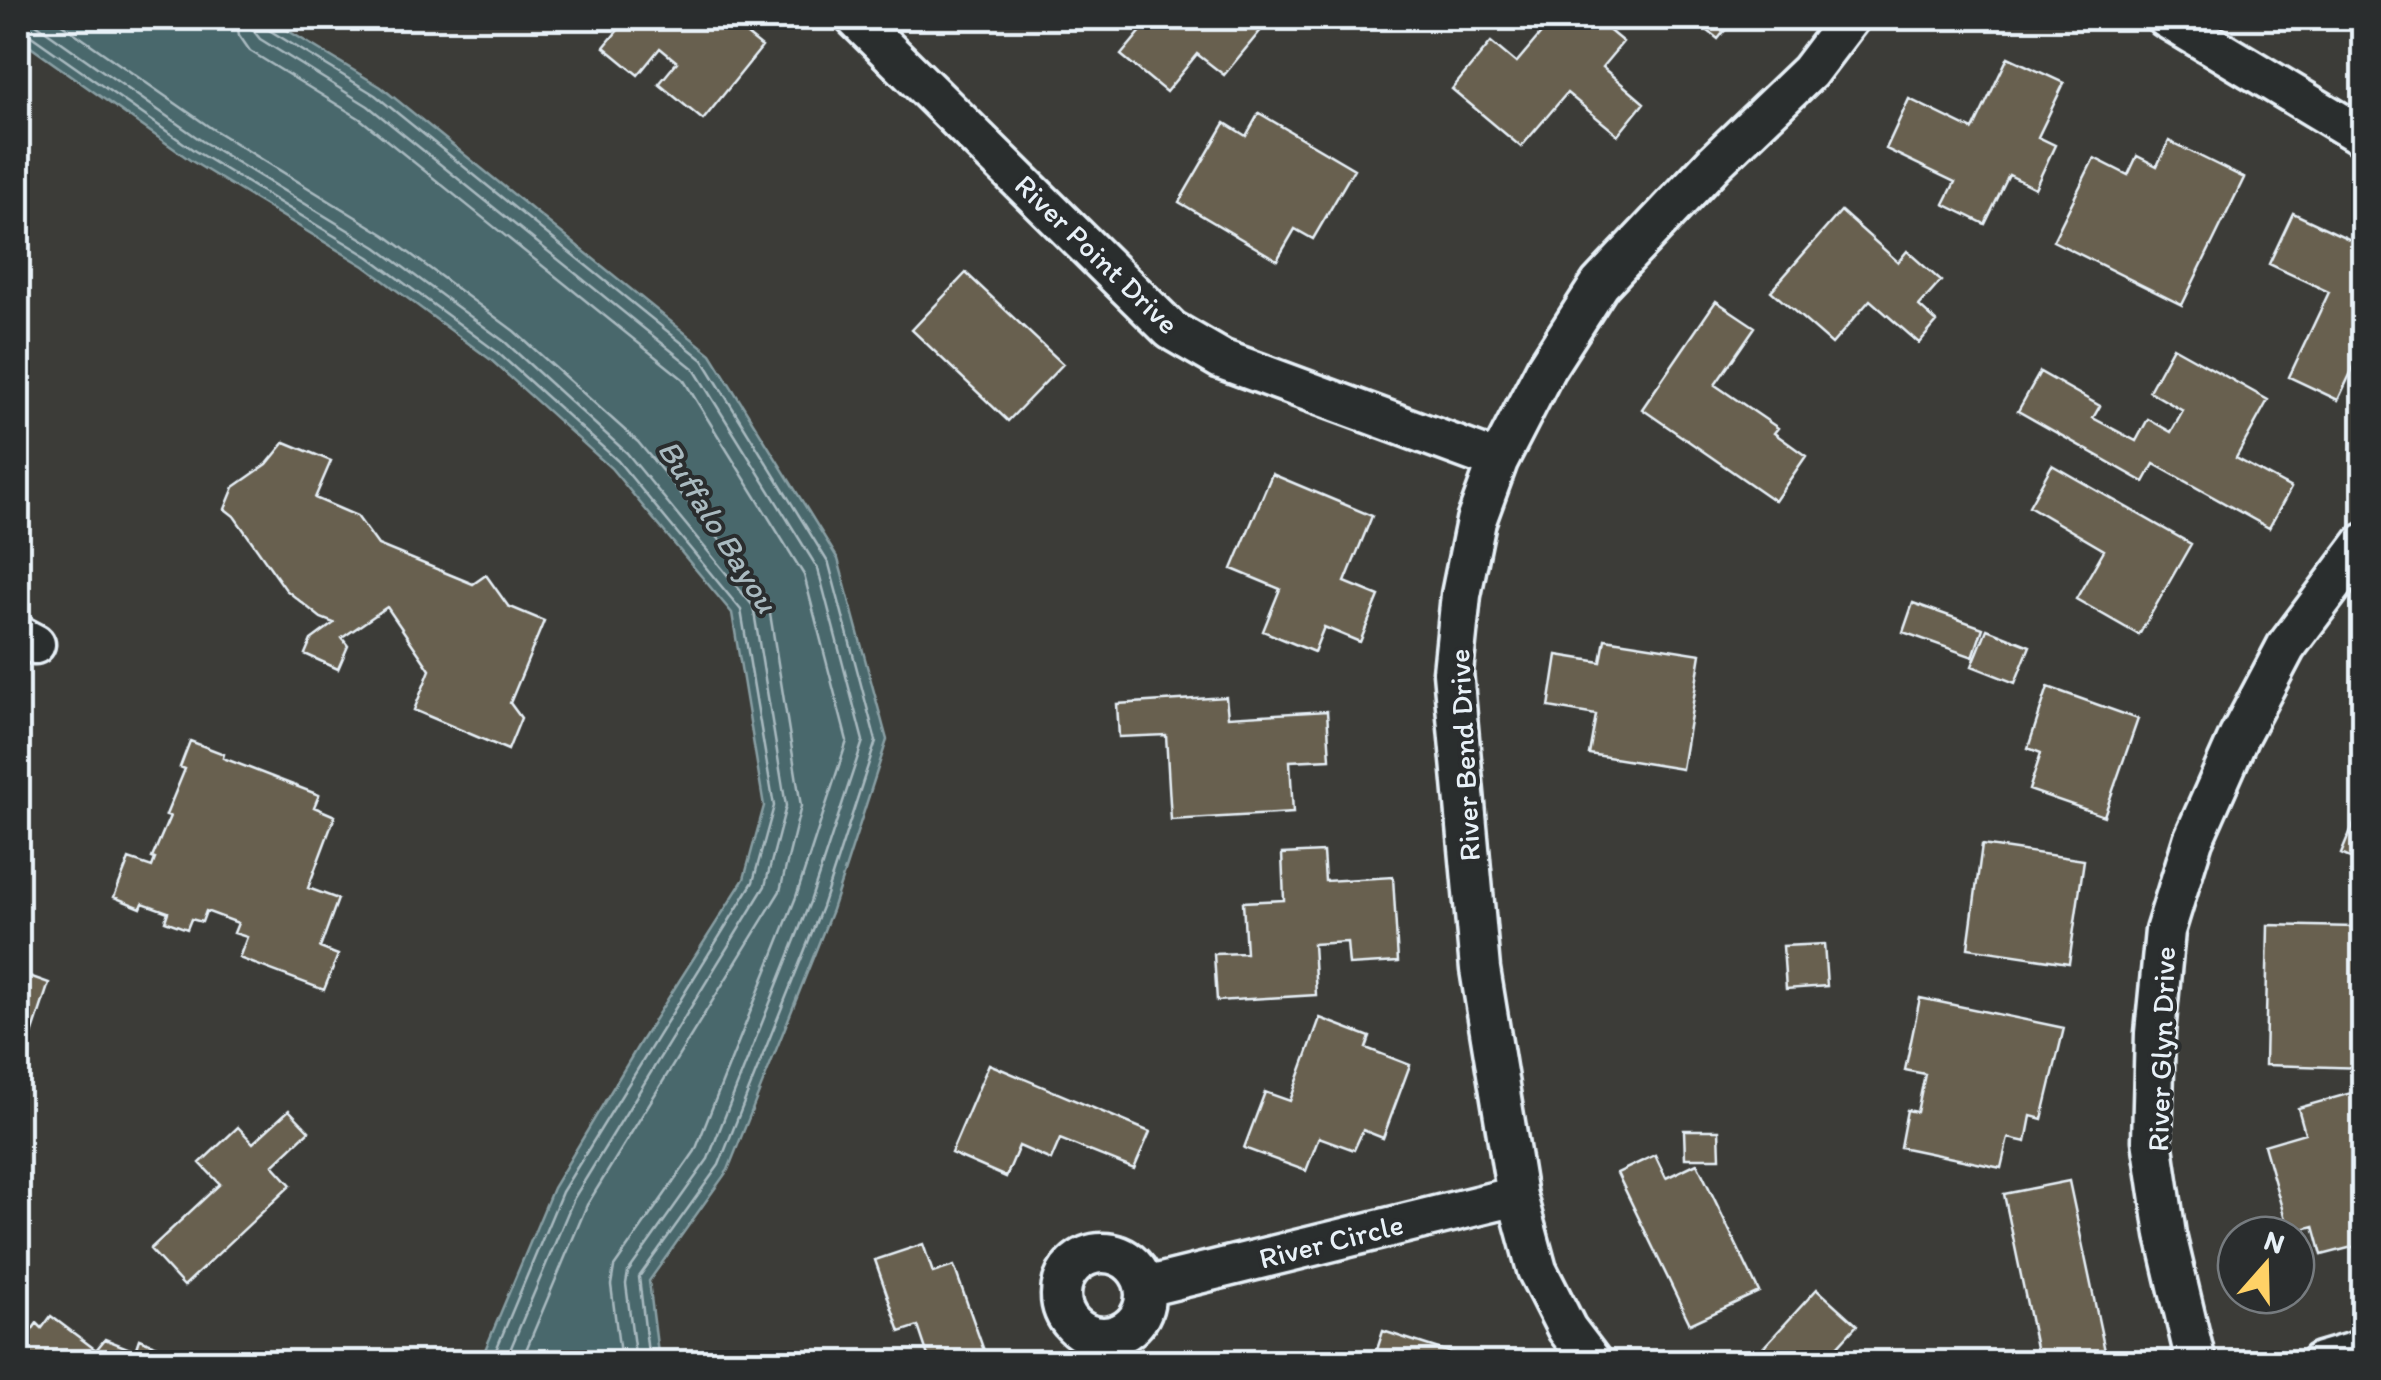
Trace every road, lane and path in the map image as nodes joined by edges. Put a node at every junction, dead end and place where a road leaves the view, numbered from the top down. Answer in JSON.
{"nodes":[{"id":1,"x":855,"y":18,"type":"edge"},
{"id":2,"x":1850,"y":18,"type":"edge"},
{"id":3,"x":2166,"y":18,"type":"edge"},
{"id":4,"x":2364,"y":137,"type":"edge"},
{"id":5,"x":1498,"y":461,"type":"junction"},
{"id":6,"x":2364,"y":543,"type":"edge"},
{"id":7,"x":1517,"y":1196,"type":"junction"},
{"id":8,"x":1145,"y":1287,"type":"dead end"},
{"id":9,"x":2364,"y":1349,"type":"edge"},
{"id":10,"x":1592,"y":1362,"type":"edge"},
{"id":11,"x":2196,"y":1362,"type":"edge"},
{"id":12,"x":2320,"y":1362,"type":"edge"}],
"edges":[{"from":1,"to":5,"type":"street","name":"River Point Drive"},
{"from":2,"to":5,"type":"street","name":"River Bend Drive"},
{"from":3,"to":4,"type":"street"},
{"from":5,"to":7,"type":"street","name":"River Bend Drive"},
{"from":6,"to":11,"type":"street","name":"River Glyn Drive"},
{"from":7,"to":8,"type":"street","name":"River Circle"},
{"from":7,"to":10,"type":"street","name":"River Bend Drive"},
{"from":9,"to":12,"type":"street"}]}
